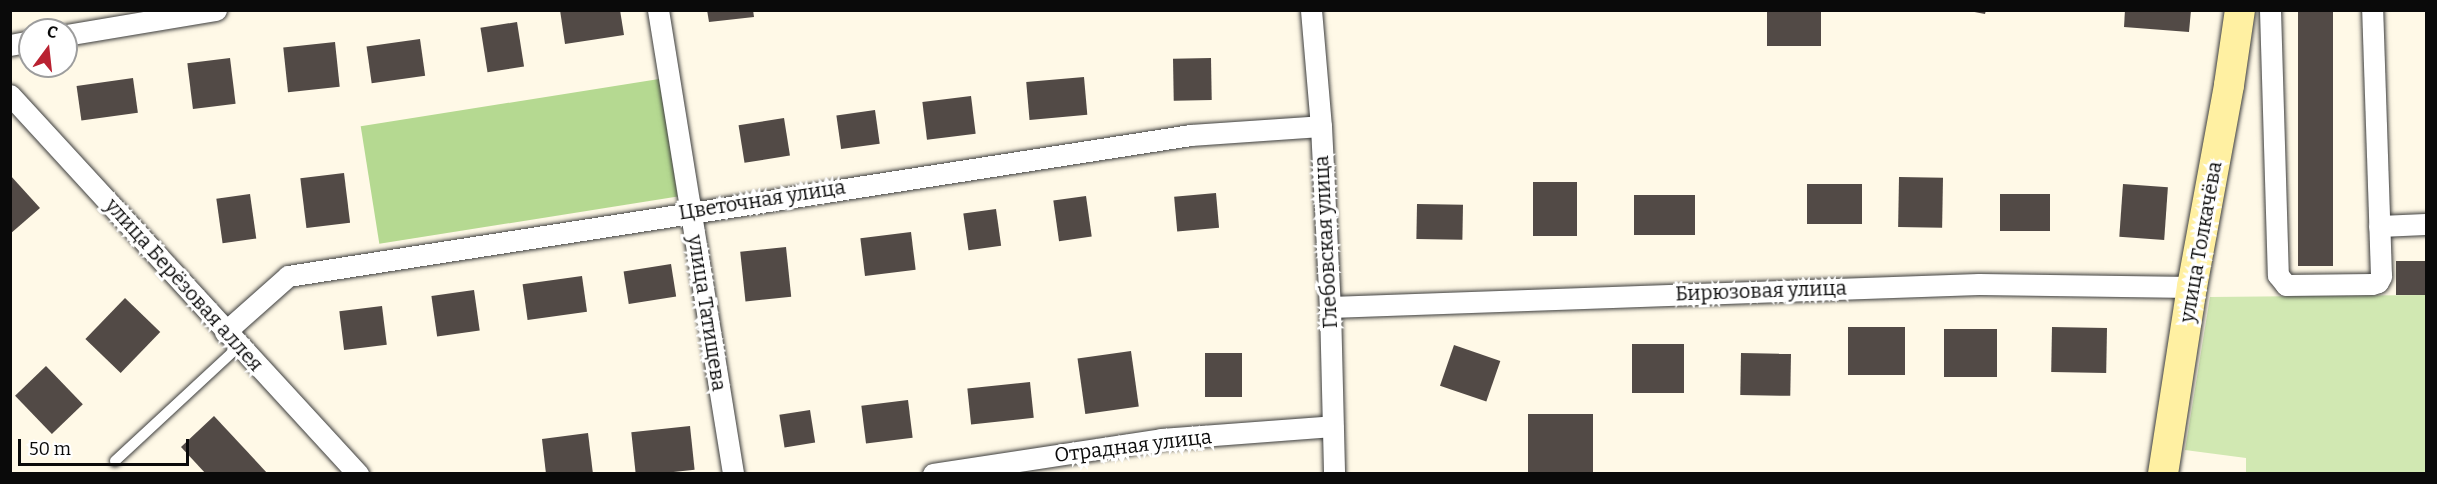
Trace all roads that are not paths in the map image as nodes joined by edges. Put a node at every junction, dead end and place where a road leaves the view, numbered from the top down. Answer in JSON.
{"nodes":[{"id":1,"x":216,"y":10,"type":"edge"},
{"id":2,"x":658,"y":10,"type":"edge"},
{"id":3,"x":1311,"y":10,"type":"edge"},
{"id":4,"x":2240,"y":10,"type":"edge"},
{"id":5,"x":2270,"y":10,"type":"edge"},
{"id":6,"x":2372,"y":10,"type":"edge"},
{"id":7,"x":78,"y":33,"type":"edge"},
{"id":8,"x":10,"y":95,"type":"edge"},
{"id":9,"x":1320,"y":126,"type":"junction"},
{"id":10,"x":690,"y":211,"type":"junction"},
{"id":11,"x":2427,"y":224,"type":"edge"},
{"id":12,"x":2379,"y":226,"type":"junction"},
{"id":13,"x":2192,"y":287,"type":"junction"},
{"id":14,"x":1330,"y":307,"type":"junction"},
{"id":15,"x":232,"y":339,"type":"junction"},
{"id":16,"x":1333,"y":426,"type":"junction"},
{"id":17,"x":115,"y":461,"type":"dead end"},
{"id":18,"x":2168,"y":473,"type":"edge"},
{"id":19,"x":358,"y":474,"type":"edge"},
{"id":20,"x":733,"y":474,"type":"edge"},
{"id":21,"x":933,"y":474,"type":"edge"},
{"id":22,"x":1334,"y":474,"type":"edge"}],
"edges":[{"from":1,"to":7,"type":"street"},
{"from":2,"to":10,"type":"street","name":"улица Татищева"},
{"from":3,"to":9,"type":"street","name":"Глебовская улица"},
{"from":4,"to":13,"type":"street","name":"улица Толкачёва"},
{"from":5,"to":12,"type":"street"},
{"from":6,"to":12,"type":"street"},
{"from":8,"to":15,"type":"street","name":"улица Берёзовая аллея"},
{"from":9,"to":10,"type":"street","name":"Цветочная улица"},
{"from":9,"to":14,"type":"street","name":"Глебовская улица"},
{"from":10,"to":15,"type":"street","name":"Цветочная улица"},
{"from":10,"to":20,"type":"street","name":"улица Татищева"},
{"from":11,"to":12,"type":"street"},
{"from":13,"to":14,"type":"street","name":"Бирюзовая улица"},
{"from":13,"to":18,"type":"street","name":"улица Толкачёва"},
{"from":14,"to":16,"type":"street","name":"Глебовская улица"},
{"from":15,"to":17,"type":"lane","name":"Цветочная улица"},
{"from":15,"to":19,"type":"street","name":"улица Берёзовая аллея"},
{"from":16,"to":21,"type":"street","name":"Отрадная улица"},
{"from":16,"to":22,"type":"street","name":"Глебовская улица"}]}
